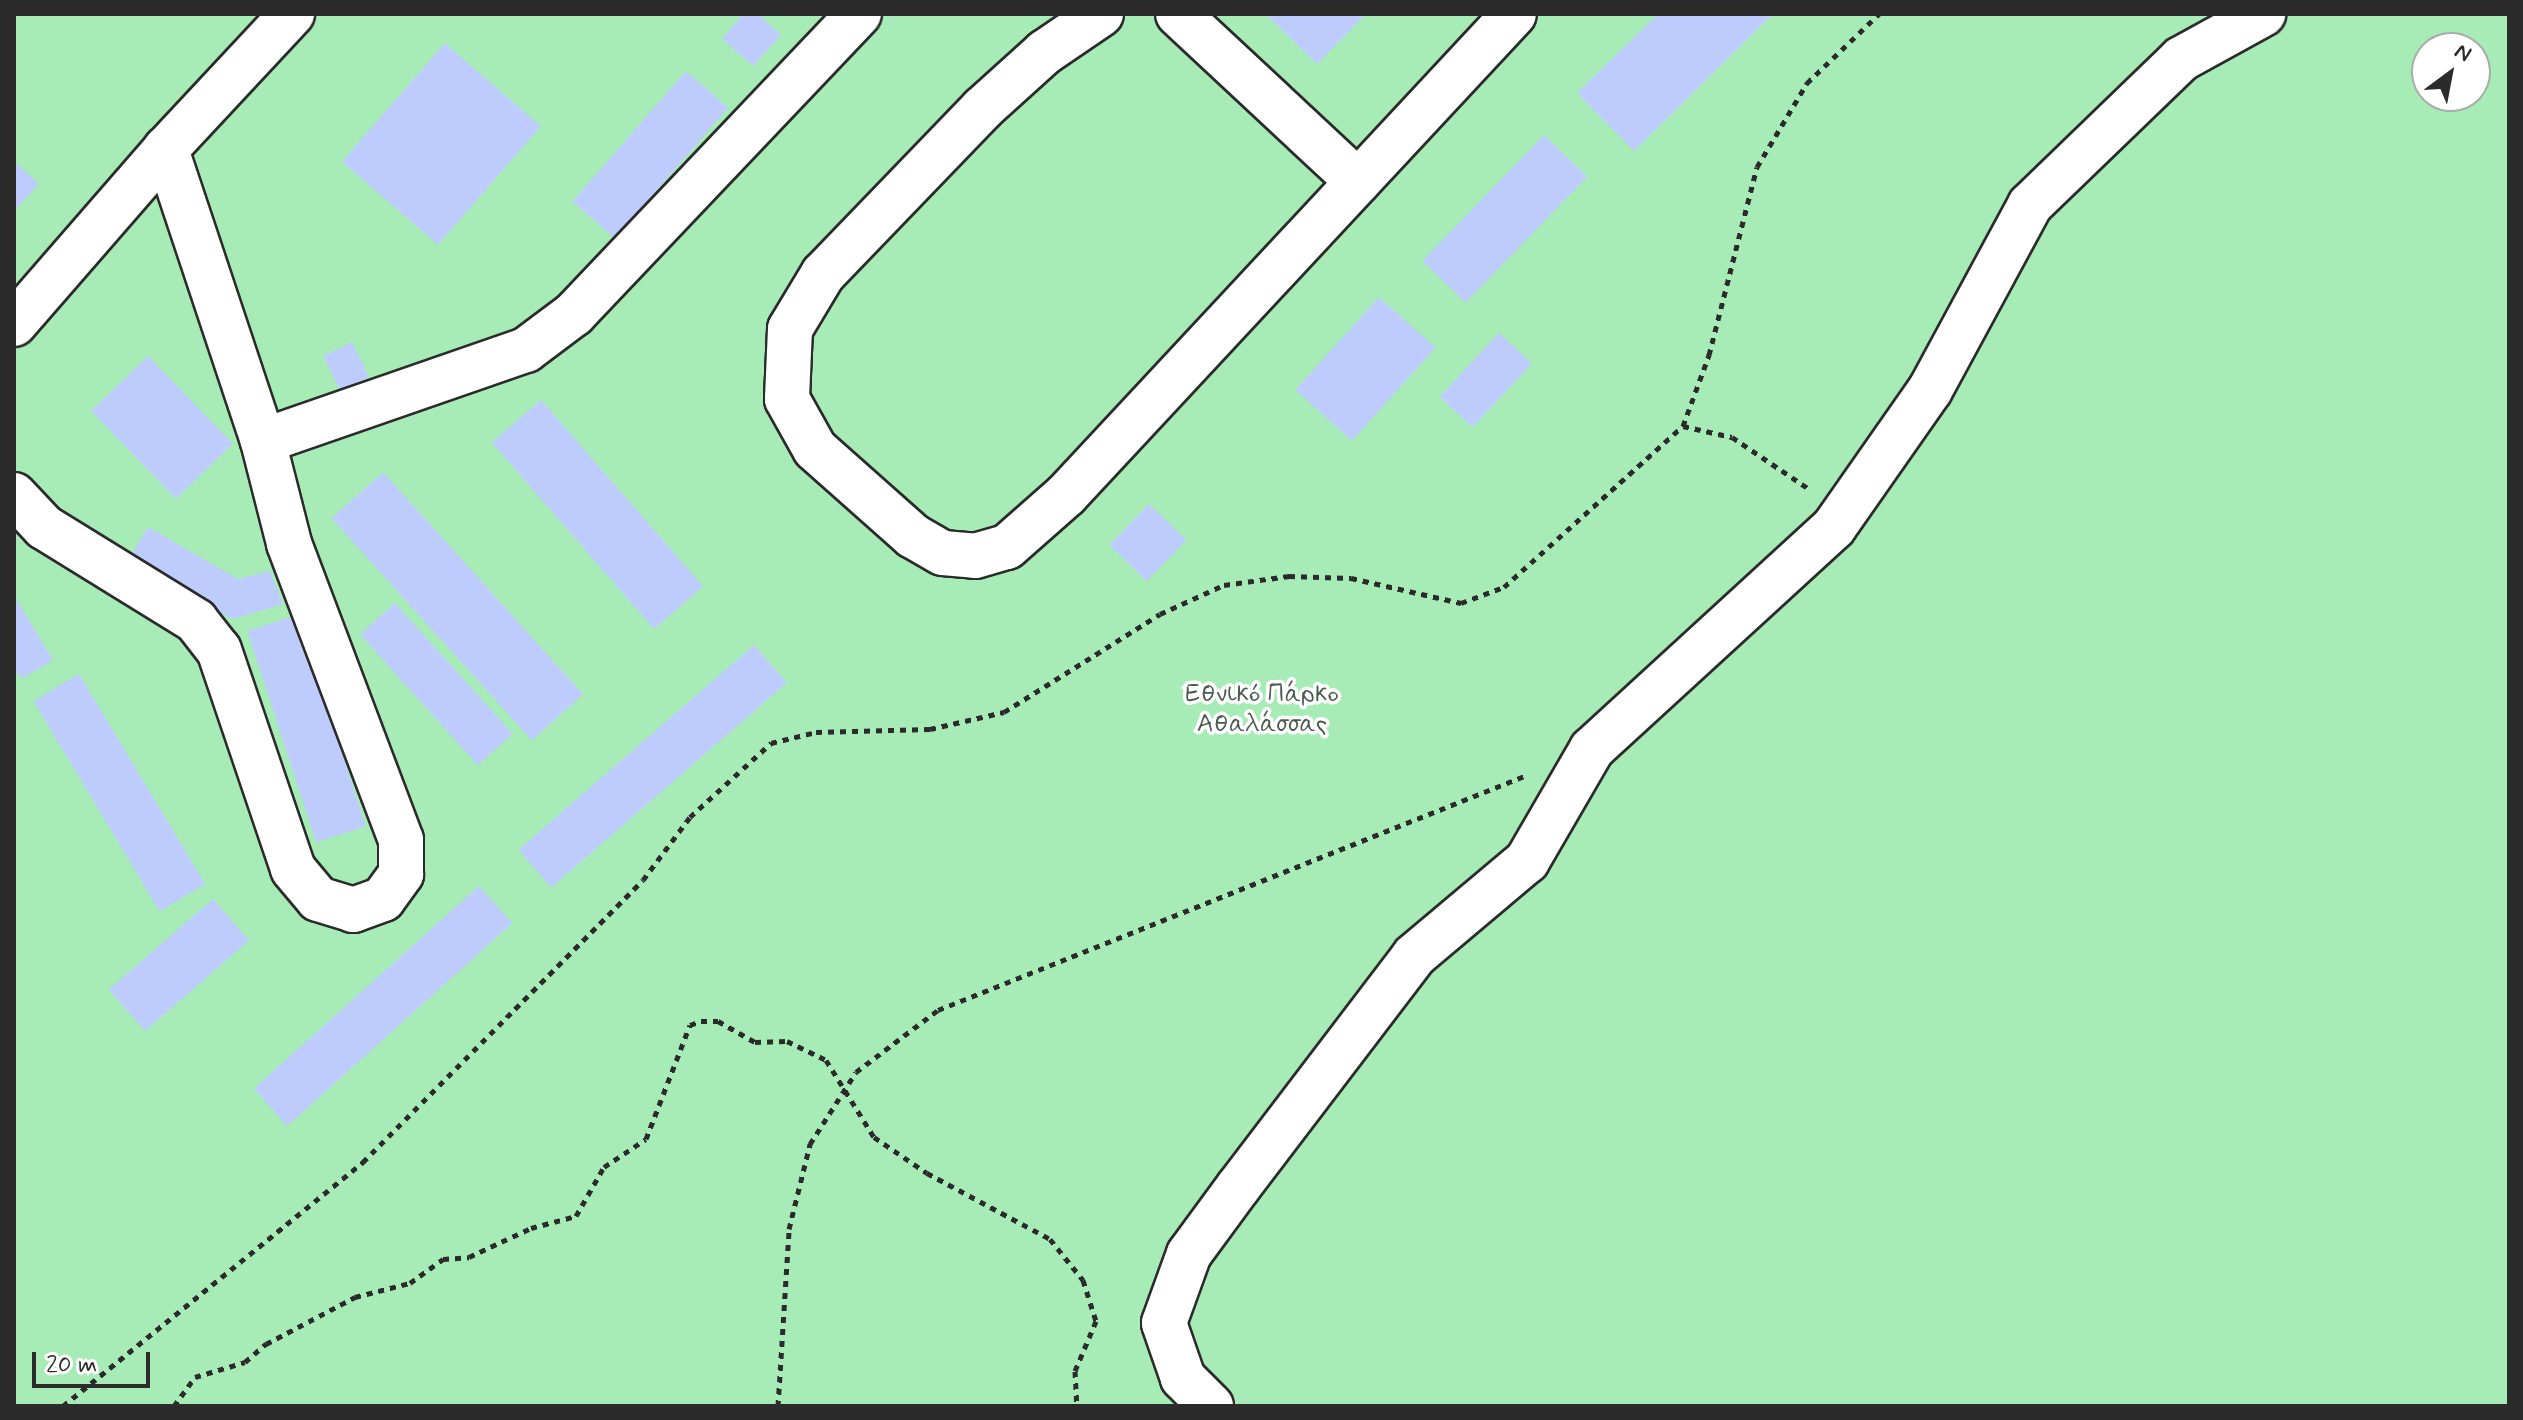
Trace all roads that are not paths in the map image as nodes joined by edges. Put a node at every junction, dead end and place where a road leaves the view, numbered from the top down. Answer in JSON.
{"nodes":[{"id":1,"x":292,"y":14,"type":"edge"},
{"id":2,"x":859,"y":14,"type":"edge"},
{"id":3,"x":1101,"y":14,"type":"edge"},
{"id":4,"x":1178,"y":14,"type":"edge"},
{"id":5,"x":1514,"y":14,"type":"edge"},
{"id":6,"x":2263,"y":14,"type":"edge"},
{"id":7,"x":166,"y":149,"type":"junction"},
{"id":8,"x":1358,"y":182,"type":"junction"},
{"id":9,"x":14,"y":324,"type":"edge"},
{"id":10,"x":263,"y":441,"type":"junction"},
{"id":11,"x":14,"y":495,"type":"edge"},
{"id":12,"x":1211,"y":1406,"type":"edge"}],
"edges":[{"from":1,"to":7,"type":"lane"},
{"from":2,"to":10,"type":"lane"},
{"from":3,"to":8,"type":"lane"},
{"from":4,"to":8,"type":"lane"},
{"from":5,"to":8,"type":"lane"},
{"from":6,"to":12,"type":"lane"},
{"from":7,"to":9,"type":"lane"},
{"from":7,"to":10,"type":"lane"},
{"from":10,"to":11,"type":"lane"}]}
